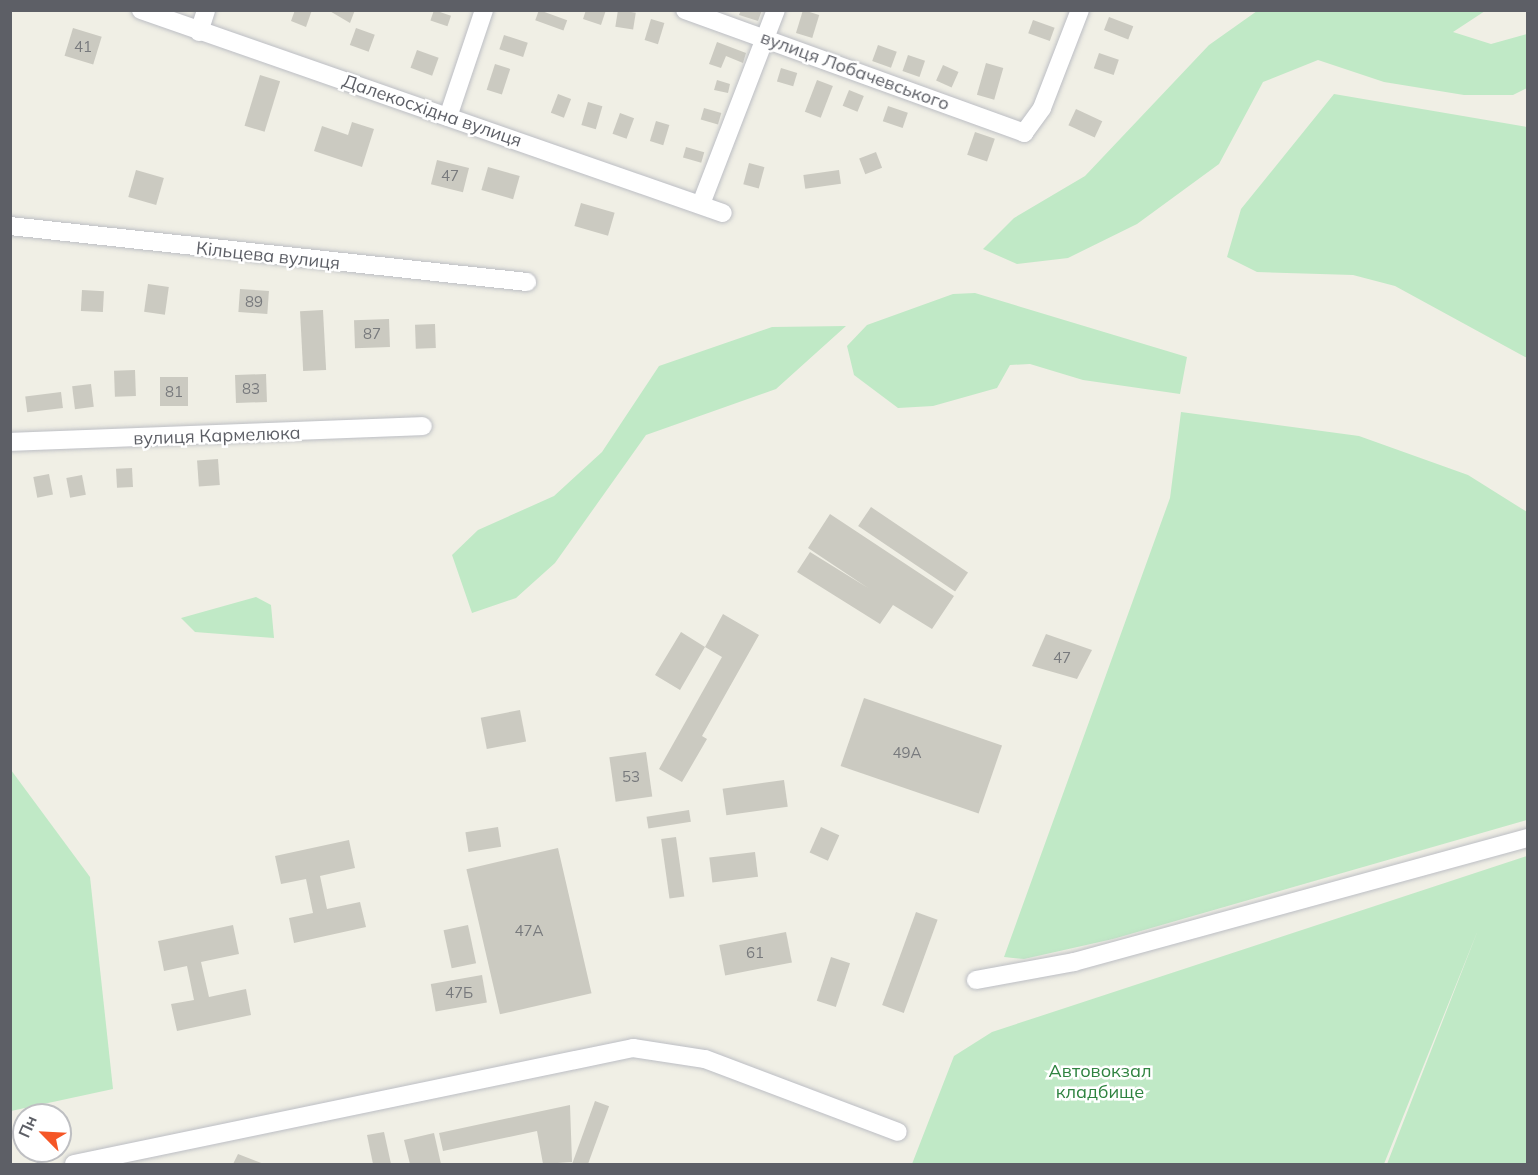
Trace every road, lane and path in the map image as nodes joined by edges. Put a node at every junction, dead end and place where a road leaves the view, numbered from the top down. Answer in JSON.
{"nodes":[{"id":1,"x":141,"y":10,"type":"edge"},
{"id":2,"x":206,"y":10,"type":"edge"},
{"id":3,"x":484,"y":10,"type":"edge"},
{"id":4,"x":685,"y":10,"type":"edge"},
{"id":5,"x":776,"y":10,"type":"edge"},
{"id":6,"x":1080,"y":10,"type":"edge"},
{"id":7,"x":199,"y":32,"type":"junction"},
{"id":8,"x":765,"y":38,"type":"junction"},
{"id":9,"x":448,"y":117,"type":"junction"},
{"id":10,"x":701,"y":204,"type":"junction"},
{"id":11,"x":723,"y":213,"type":"dead end"},
{"id":12,"x":10,"y":226,"type":"edge"},
{"id":13,"x":527,"y":282,"type":"dead end"},
{"id":14,"x":423,"y":426,"type":"dead end"},
{"id":15,"x":10,"y":442,"type":"edge"},
{"id":16,"x":1527,"y":838,"type":"edge"},
{"id":17,"x":975,"y":980,"type":"dead end"},
{"id":18,"x":898,"y":1132,"type":"dead end"},
{"id":19,"x":74,"y":1164,"type":"edge"}],
"edges":[{"from":1,"to":7,"type":"street","name":"Далекосхідна вулиця"},
{"from":2,"to":7,"type":"street"},
{"from":3,"to":9,"type":"street"},
{"from":4,"to":8,"type":"street","name":"вулиця Лобачевського"},
{"from":5,"to":8,"type":"street"},
{"from":6,"to":8,"type":"street","name":"вулиця Лобачевського"},
{"from":7,"to":9,"type":"street","name":"Далекосхідна вулиця"},
{"from":8,"to":10,"type":"street"},
{"from":9,"to":10,"type":"street","name":"Далекосхідна вулиця"},
{"from":10,"to":11,"type":"street","name":"Далекосхідна вулиця"},
{"from":12,"to":13,"type":"street","name":"Кільцева вулиця"},
{"from":14,"to":15,"type":"street","name":"вулиця Кармелюка"},
{"from":16,"to":17,"type":"street"},
{"from":18,"to":19,"type":"street"}]}
